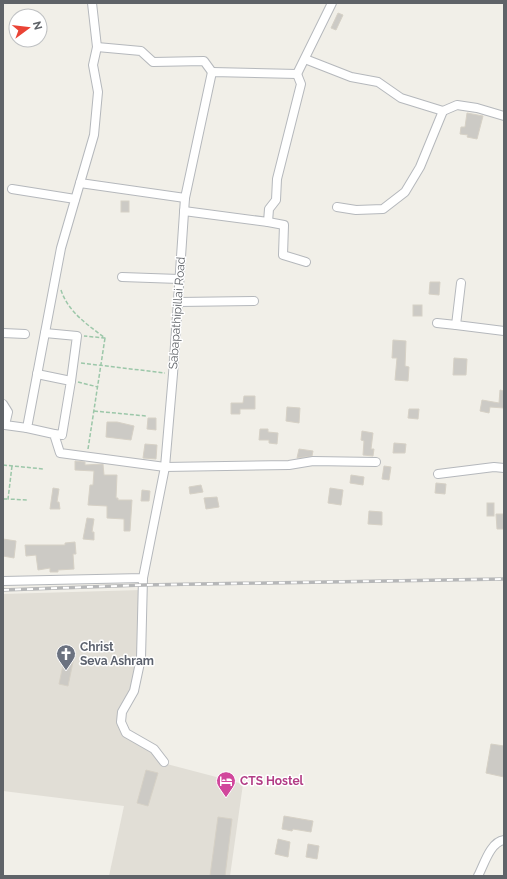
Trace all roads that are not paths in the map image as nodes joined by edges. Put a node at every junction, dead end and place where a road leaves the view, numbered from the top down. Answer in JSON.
{"nodes":[{"id":1,"x":92,"y":3,"type":"edge"},
{"id":2,"x":332,"y":3,"type":"edge"},
{"id":3,"x":97,"y":47,"type":"junction"},
{"id":4,"x":305,"y":59,"type":"junction"},
{"id":5,"x":212,"y":72,"type":"junction"},
{"id":6,"x":298,"y":74,"type":"junction"},
{"id":7,"x":443,"y":111,"type":"junction"},
{"id":8,"x":504,"y":116,"type":"edge"},
{"id":9,"x":80,"y":183,"type":"junction"},
{"id":10,"x":12,"y":189,"type":"dead end"},
{"id":11,"x":185,"y":198,"type":"junction"},
{"id":12,"x":75,"y":199,"type":"junction"},
{"id":13,"x":336,"y":207,"type":"dead end"},
{"id":14,"x":184,"y":211,"type":"junction"},
{"id":15,"x":268,"y":222,"type":"junction"},
{"id":16,"x":306,"y":262,"type":"dead end"},
{"id":17,"x":122,"y":277,"type":"dead end"},
{"id":18,"x":179,"y":279,"type":"junction"},
{"id":19,"x":461,"y":283,"type":"dead end"},
{"id":20,"x":254,"y":301,"type":"dead end"},
{"id":21,"x":178,"y":302,"type":"junction"},
{"id":22,"x":437,"y":323,"type":"dead end"},
{"id":23,"x":456,"y":324,"type":"junction"},
{"id":24,"x":504,"y":331,"type":"edge"},
{"id":25,"x":3,"y":332,"type":"edge"},
{"id":26,"x":45,"y":333,"type":"junction"},
{"id":27,"x":25,"y":334,"type":"dead end"},
{"id":28,"x":37,"y":374,"type":"junction"},
{"id":29,"x":71,"y":381,"type":"junction"},
{"id":30,"x":3,"y":404,"type":"edge"},
{"id":31,"x":27,"y":428,"type":"junction"},
{"id":32,"x":54,"y":434,"type":"junction"},
{"id":33,"x":376,"y":462,"type":"dead end"},
{"id":34,"x":165,"y":467,"type":"junction"},
{"id":35,"x":504,"y":468,"type":"edge"},
{"id":36,"x":438,"y":474,"type":"dead end"},
{"id":37,"x":143,"y":578,"type":"junction"},
{"id":38,"x":3,"y":581,"type":"edge"},
{"id":39,"x":164,"y":762,"type":"dead end"},
{"id":40,"x":504,"y":840,"type":"edge"},
{"id":41,"x":478,"y":876,"type":"edge"}],
"edges":[{"from":1,"to":3,"type":"street"},
{"from":2,"to":4,"type":"street"},
{"from":3,"to":5,"type":"street"},
{"from":3,"to":9,"type":"street"},
{"from":4,"to":6,"type":"street"},
{"from":4,"to":7,"type":"street"},
{"from":5,"to":6,"type":"street"},
{"from":5,"to":11,"type":"street","name":"Sabapathipillai Road"},
{"from":6,"to":15,"type":"street"},
{"from":7,"to":8,"type":"street"},
{"from":7,"to":13,"type":"street"},
{"from":9,"to":11,"type":"street"},
{"from":9,"to":12,"type":"street"},
{"from":10,"to":12,"type":"street"},
{"from":11,"to":14,"type":"street","name":"Sabapathipillai Road"},
{"from":12,"to":26,"type":"street"},
{"from":14,"to":15,"type":"street"},
{"from":14,"to":18,"type":"street","name":"Sabapathipillai Road"},
{"from":15,"to":16,"type":"street"},
{"from":17,"to":18,"type":"street"},
{"from":18,"to":21,"type":"street","name":"Sabapathipillai Road"},
{"from":19,"to":23,"type":"street"},
{"from":20,"to":21,"type":"street"},
{"from":21,"to":34,"type":"street","name":"Sabapathipillai Road"},
{"from":22,"to":23,"type":"street"},
{"from":23,"to":24,"type":"street"},
{"from":25,"to":27,"type":"street"},
{"from":26,"to":28,"type":"street"},
{"from":26,"to":29,"type":"street"},
{"from":28,"to":29,"type":"street"},
{"from":28,"to":31,"type":"street"},
{"from":29,"to":32,"type":"street"},
{"from":30,"to":31,"type":"street"},
{"from":31,"to":32,"type":"street"},
{"from":32,"to":34,"type":"street"},
{"from":33,"to":34,"type":"street"},
{"from":34,"to":37,"type":"street","name":"Sabapathipillai Road"},
{"from":35,"to":36,"type":"street"},
{"from":37,"to":38,"type":"street"},
{"from":37,"to":39,"type":"street","name":"Sabapathipillai Road"},
{"from":40,"to":41,"type":"street"}]}
